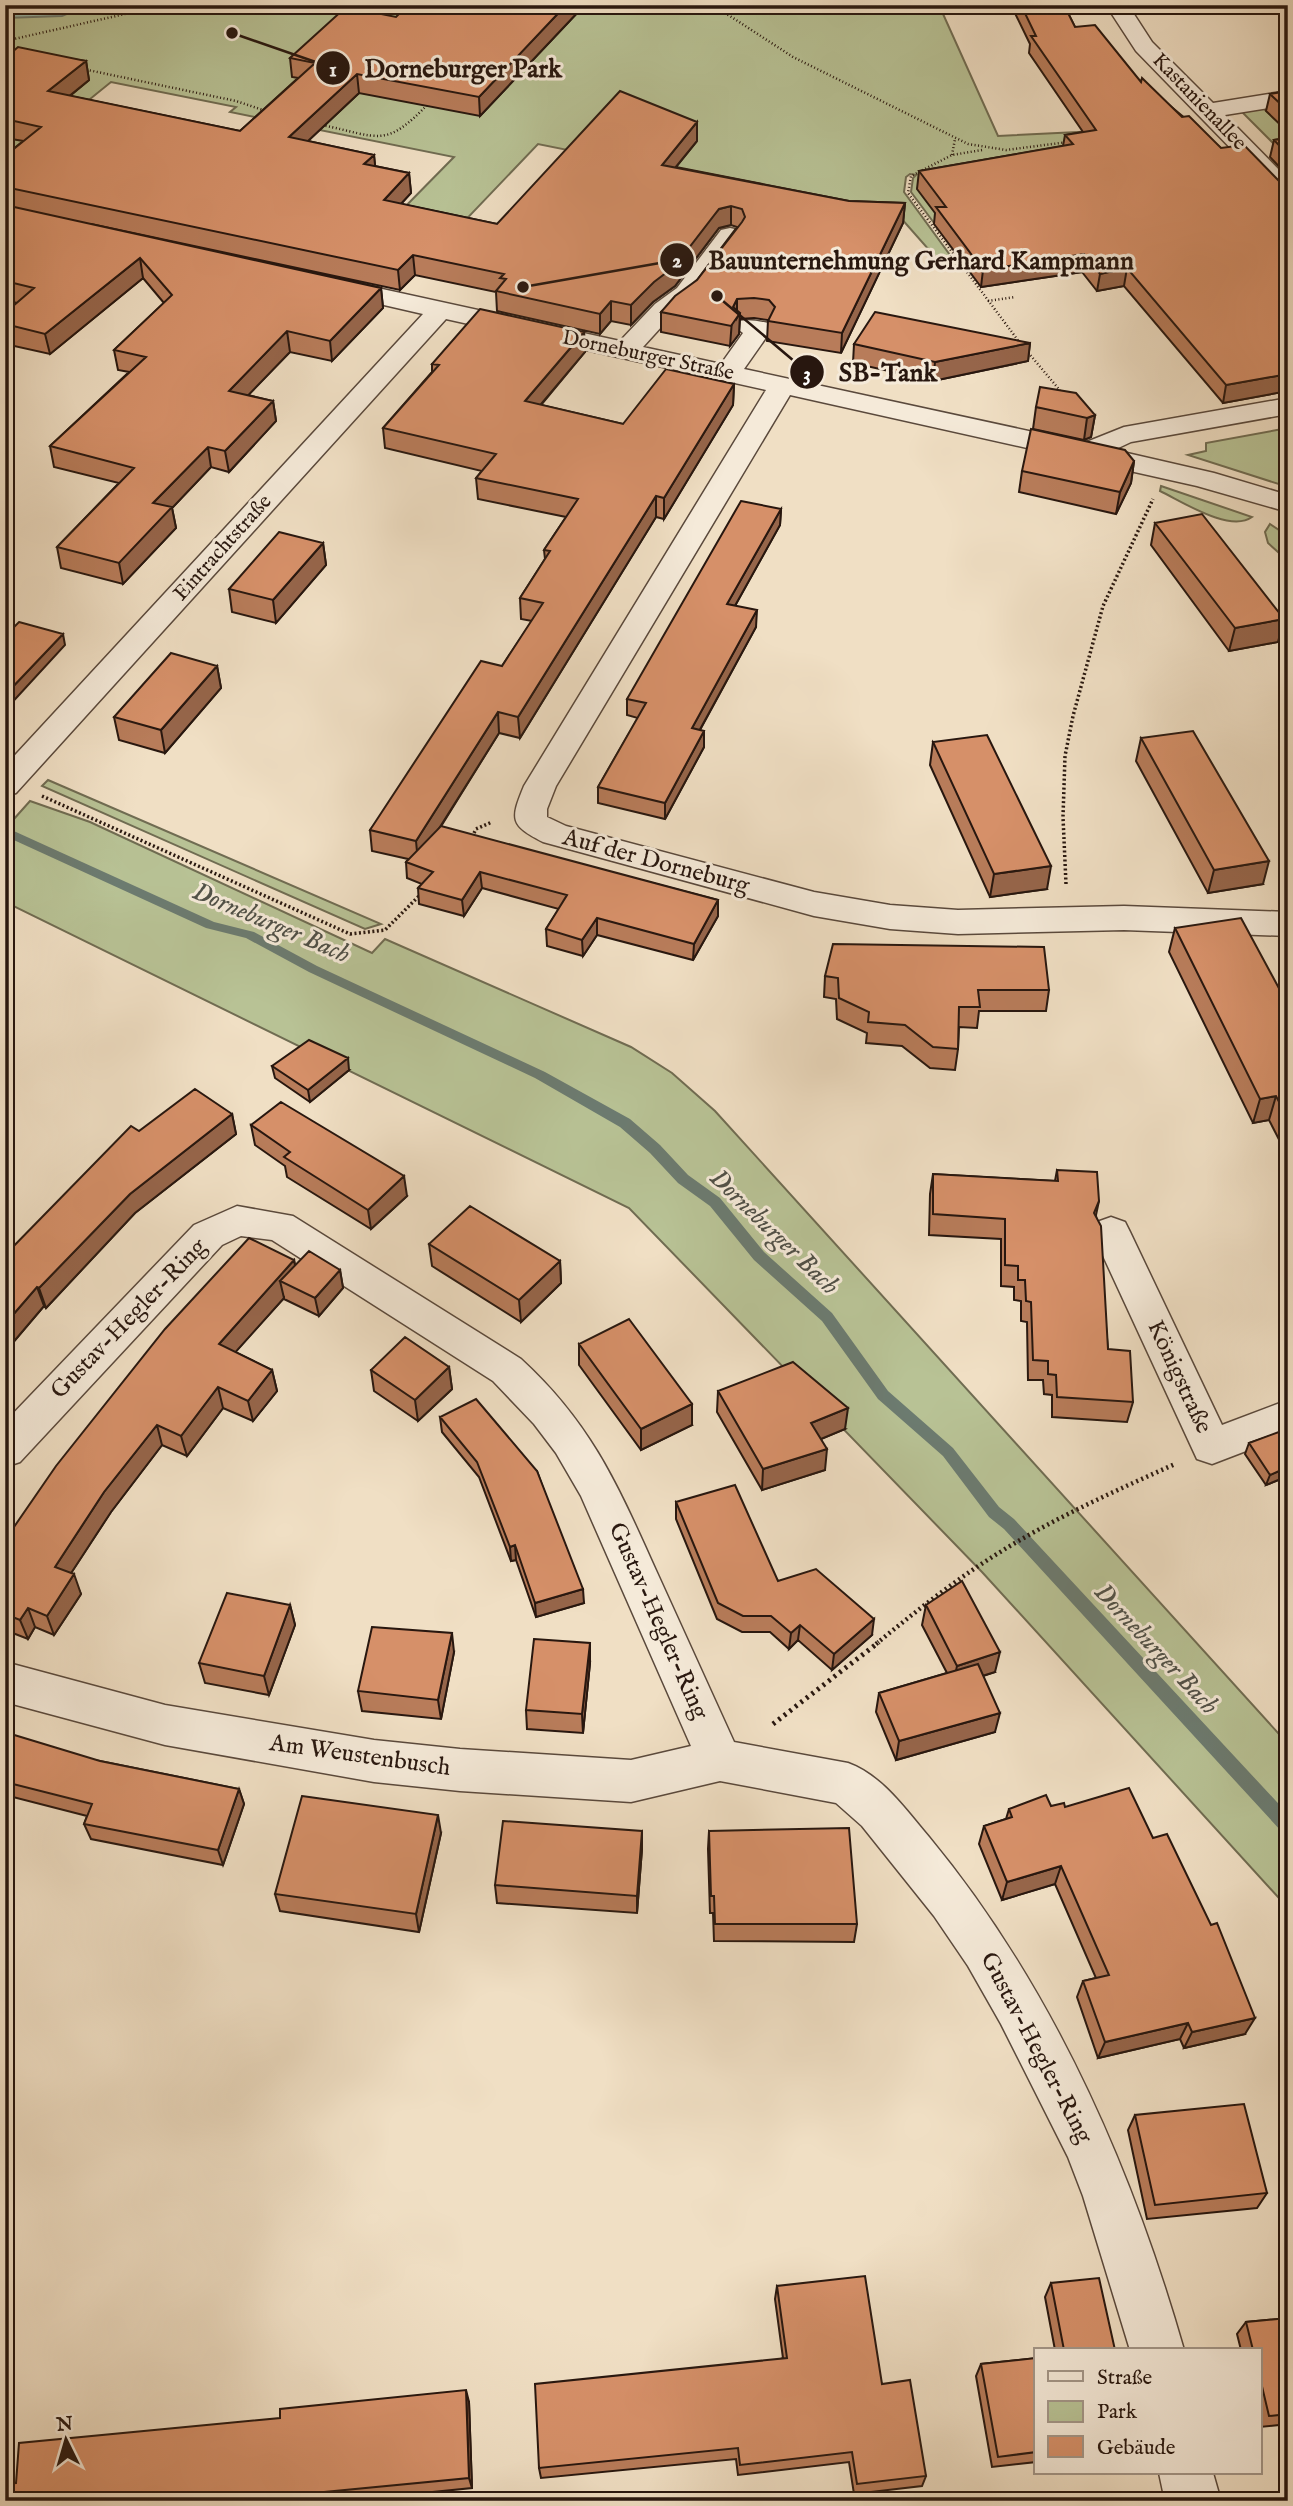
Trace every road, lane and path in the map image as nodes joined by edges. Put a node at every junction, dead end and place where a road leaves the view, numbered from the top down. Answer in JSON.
{"nodes":[{"id":1,"x":165,"y":5,"type":"edge"},
{"id":2,"x":330,"y":5,"type":"edge"},
{"id":3,"x":383,"y":5,"type":"edge"},
{"id":4,"x":713,"y":5,"type":"edge"},
{"id":5,"x":1117,"y":5,"type":"edge"},
{"id":6,"x":353,"y":9,"type":"edge"},
{"id":7,"x":363,"y":12,"type":"edge"},
{"id":8,"x":5,"y":41,"type":"edge"},
{"id":9,"x":82,"y":69,"type":"edge"},
{"id":10,"x":1288,"y":98,"type":"edge"},
{"id":11,"x":429,"y":103,"type":"edge"},
{"id":12,"x":1208,"y":111,"type":"junction"},
{"id":13,"x":275,"y":114,"type":"edge"},
{"id":14,"x":313,"y":123,"type":"edge"},
{"id":15,"x":955,"y":139,"type":"junction"},
{"id":16,"x":1070,"y":141,"type":"edge"},
{"id":17,"x":986,"y":149,"type":"junction"},
{"id":18,"x":952,"y":155,"type":"junction"},
{"id":19,"x":1288,"y":193,"type":"edge"},
{"id":20,"x":730,"y":236,"type":"edge"},
{"id":21,"x":305,"y":280,"type":"edge"},
{"id":22,"x":1014,"y":296,"type":"dead end"},
{"id":23,"x":988,"y":301,"type":"junction"},
{"id":24,"x":440,"y":310,"type":"junction"},
{"id":25,"x":748,"y":327,"type":"dead end"},
{"id":26,"x":625,"y":351,"type":"junction"},
{"id":27,"x":727,"y":374,"type":"junction"},
{"id":28,"x":782,"y":386,"type":"junction"},
{"id":29,"x":1288,"y":406,"type":"edge"},
{"id":30,"x":1096,"y":447,"type":"junction"},
{"id":31,"x":1165,"y":472,"type":"junction"},
{"id":32,"x":1288,"y":504,"type":"edge"},
{"id":33,"x":1288,"y":526,"type":"edge"},
{"id":34,"x":7,"y":784,"type":"edge"},
{"id":35,"x":529,"y":817,"type":"junction"},
{"id":36,"x":469,"y":840,"type":"edge"},
{"id":37,"x":424,"y":891,"type":"edge"},
{"id":38,"x":1069,"y":919,"type":"junction"},
{"id":39,"x":1288,"y":924,"type":"edge"},
{"id":40,"x":1111,"y":1232,"type":"dead end"},
{"id":41,"x":1288,"y":1417,"type":"edge"},
{"id":42,"x":1212,"y":1447,"type":"junction"},
{"id":43,"x":5,"y":1450,"type":"edge"},
{"id":44,"x":5,"y":1682,"type":"edge"},
{"id":45,"x":720,"y":1760,"type":"junction"},
{"id":46,"x":1156,"y":2348,"type":"edge"},
{"id":47,"x":1186,"y":2474,"type":"edge"},
{"id":48,"x":1193,"y":2501,"type":"edge"}],
"edges":[{"from":1,"to":8,"type":"path"},
{"from":2,"to":6,"type":"path"},
{"from":3,"to":7,"type":"path"},
{"from":4,"to":15,"type":"path"},
{"from":5,"to":12,"type":"street","name":"Kastanienallee"},
{"from":9,"to":13,"type":"path"},
{"from":10,"to":12,"type":"street"},
{"from":11,"to":14,"type":"path"},
{"from":12,"to":19,"type":"street","name":"Kastanienallee"},
{"from":15,"to":17,"type":"path"},
{"from":15,"to":18,"type":"path"},
{"from":16,"to":17,"type":"path"},
{"from":17,"to":18,"type":"path"},
{"from":18,"to":23,"type":"path"},
{"from":20,"to":26,"type":"street"},
{"from":21,"to":24,"type":"street","name":"Dorneburger Straße"},
{"from":22,"to":23,"type":"path"},
{"from":23,"to":30,"type":"path"},
{"from":24,"to":26,"type":"street","name":"Dorneburger Straße"},
{"from":24,"to":34,"type":"street","name":"Eintrachtstraße"},
{"from":25,"to":27,"type":"street"},
{"from":26,"to":27,"type":"street","name":"Dorneburger Straße"},
{"from":27,"to":28,"type":"street","name":"Dorneburger Straße"},
{"from":28,"to":30,"type":"street","name":"Dorneburger Straße"},
{"from":28,"to":35,"type":"street"},
{"from":29,"to":30,"type":"street","name":"Dorneburger Straße"},
{"from":30,"to":31,"type":"street","name":"Dorneburger Straße"},
{"from":31,"to":32,"type":"street","name":"Dorneburger Straße"},
{"from":31,"to":33,"type":"street","name":"Dorneburger Straße"},
{"from":31,"to":38,"type":"path"},
{"from":34,"to":37,"type":"path"},
{"from":35,"to":36,"type":"path"},
{"from":35,"to":38,"type":"street","name":"Auf der Dorneburg"},
{"from":38,"to":39,"type":"street","name":"Auf der Dorneburg"},
{"from":40,"to":42,"type":"street","name":"Königstraße"},
{"from":41,"to":42,"type":"street","name":"Königstraße"},
{"from":42,"to":45,"type":"path"},
{"from":43,"to":45,"type":"street","name":"Gustav-Hegler-Ring"},
{"from":44,"to":45,"type":"street","name":"Am Weustenbusch"},
{"from":45,"to":46,"type":"street","name":"Gustav-Hegler-Ring"},
{"from":47,"to":48,"type":"street"}]}
